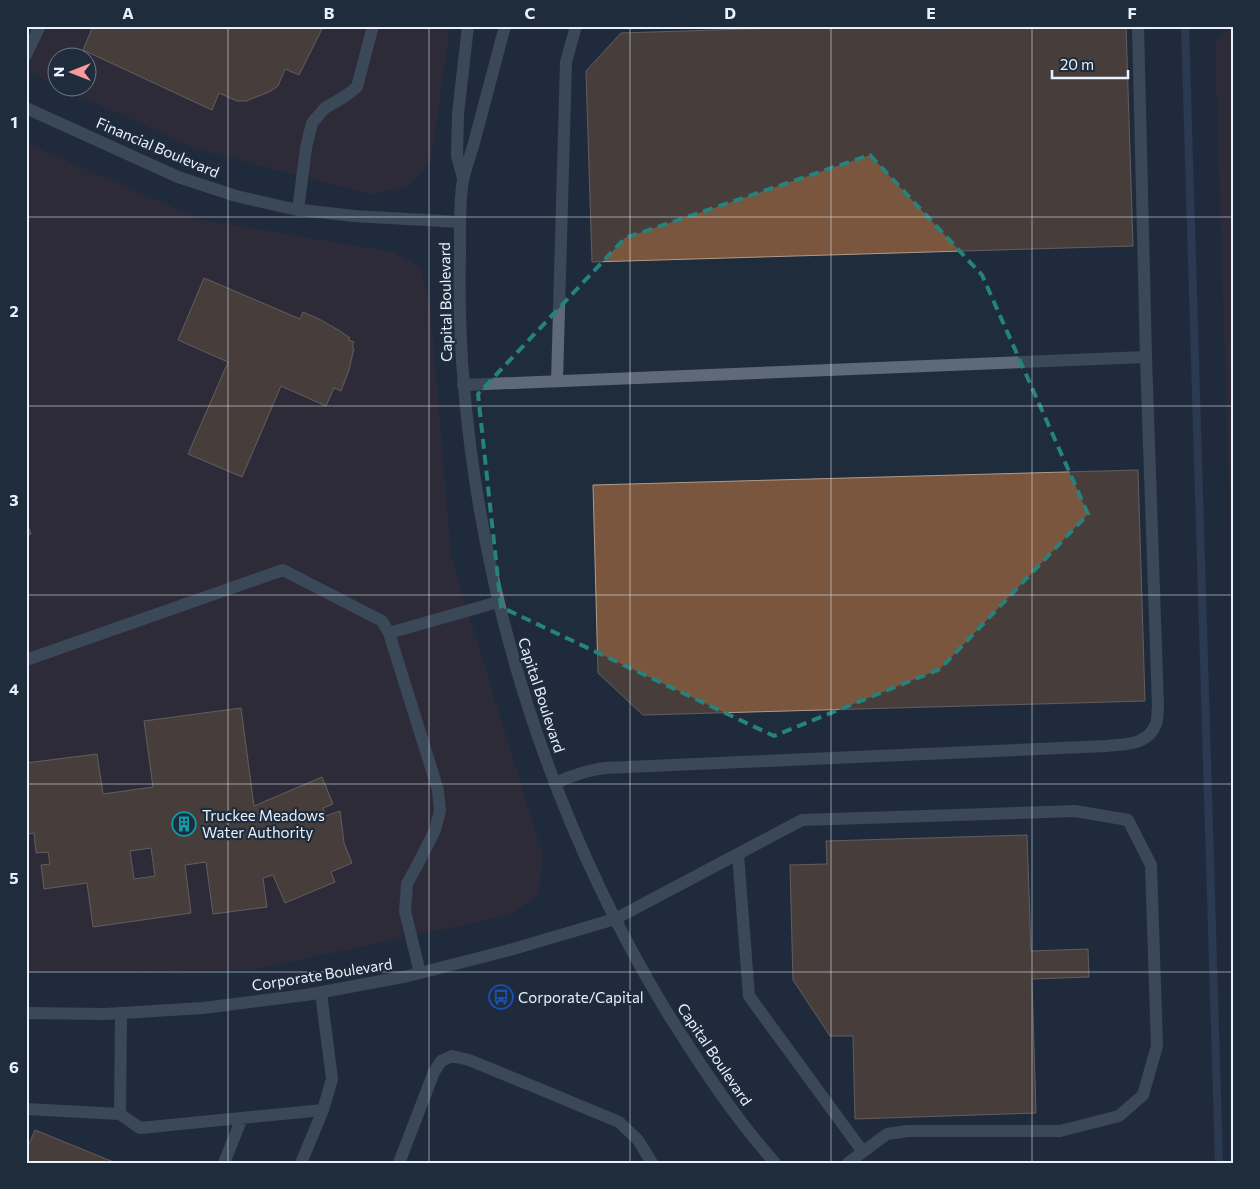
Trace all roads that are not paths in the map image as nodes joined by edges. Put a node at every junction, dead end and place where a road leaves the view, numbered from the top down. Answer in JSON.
{"nodes":[{"id":1,"x":40,"y":26,"type":"edge"},
{"id":2,"x":373,"y":26,"type":"edge"},
{"id":3,"x":468,"y":26,"type":"edge"},
{"id":4,"x":505,"y":26,"type":"edge"},
{"id":5,"x":576,"y":26,"type":"edge"},
{"id":6,"x":1138,"y":26,"type":"edge"},
{"id":7,"x":26,"y":55,"type":"edge"},
{"id":8,"x":26,"y":108,"type":"edge"},
{"id":9,"x":463,"y":178,"type":"junction"},
{"id":10,"x":298,"y":210,"type":"junction"},
{"id":11,"x":460,"y":222,"type":"junction"},
{"id":12,"x":1146,"y":357,"type":"junction"},
{"id":13,"x":557,"y":381,"type":"junction"},
{"id":14,"x":463,"y":385,"type":"junction"},
{"id":15,"x":498,"y":602,"type":"junction"},
{"id":16,"x":389,"y":633,"type":"junction"},
{"id":17,"x":26,"y":660,"type":"edge"},
{"id":18,"x":555,"y":784,"type":"junction"},
{"id":19,"x":738,"y":854,"type":"junction"},
{"id":20,"x":615,"y":919,"type":"junction"},
{"id":21,"x":420,"y":973,"type":"junction"},
{"id":22,"x":320,"y":993,"type":"junction"},
{"id":23,"x":26,"y":1013,"type":"edge"},
{"id":24,"x":121,"y":1013,"type":"junction"},
{"id":25,"x":26,"y":1109,"type":"edge"},
{"id":26,"x":323,"y":1110,"type":"junction"},
{"id":27,"x":120,"y":1114,"type":"junction"},
{"id":28,"x":242,"y":1118,"type":"junction"},
{"id":29,"x":863,"y":1152,"type":"junction"},
{"id":30,"x":224,"y":1163,"type":"edge"},
{"id":31,"x":301,"y":1163,"type":"edge"},
{"id":32,"x":399,"y":1163,"type":"edge"},
{"id":33,"x":652,"y":1163,"type":"edge"},
{"id":34,"x":775,"y":1163,"type":"edge"},
{"id":35,"x":848,"y":1163,"type":"edge"}],
"edges":[{"from":1,"to":7,"type":"street"},
{"from":2,"to":10,"type":"street"},
{"from":3,"to":9,"type":"street","name":"Capital Boulevard"},
{"from":4,"to":9,"type":"street","name":"Capital Boulevard"},
{"from":5,"to":13,"type":"street"},
{"from":6,"to":12,"type":"street"},
{"from":8,"to":10,"type":"street","name":"Financial Boulevard"},
{"from":9,"to":11,"type":"street","name":"Capital Boulevard"},
{"from":10,"to":11,"type":"street","name":"Financial Boulevard"},
{"from":11,"to":14,"type":"street","name":"Capital Boulevard"},
{"from":12,"to":13,"type":"street"},
{"from":12,"to":18,"type":"street"},
{"from":13,"to":14,"type":"street"},
{"from":14,"to":15,"type":"street","name":"Capital Boulevard"},
{"from":15,"to":16,"type":"street"},
{"from":15,"to":18,"type":"street","name":"Capital Boulevard"},
{"from":16,"to":17,"type":"street"},
{"from":16,"to":21,"type":"street"},
{"from":18,"to":20,"type":"street","name":"Capital Boulevard"},
{"from":19,"to":20,"type":"street","name":"Corporate Boulevard"},
{"from":19,"to":29,"type":"street"},
{"from":19,"to":29,"type":"street","name":"Corporate Boulevard"},
{"from":20,"to":21,"type":"street","name":"Corporate Boulevard"},
{"from":20,"to":34,"type":"street","name":"Capital Boulevard"},
{"from":21,"to":22,"type":"street","name":"Corporate Boulevard"},
{"from":22,"to":24,"type":"street","name":"Corporate Boulevard"},
{"from":22,"to":26,"type":"street"},
{"from":23,"to":24,"type":"street","name":"Corporate Boulevard"},
{"from":24,"to":27,"type":"street"},
{"from":25,"to":27,"type":"street"},
{"from":26,"to":28,"type":"street"},
{"from":26,"to":31,"type":"street"},
{"from":27,"to":28,"type":"street"},
{"from":28,"to":30,"type":"street"},
{"from":29,"to":35,"type":"street"},
{"from":32,"to":33,"type":"street"}]}
